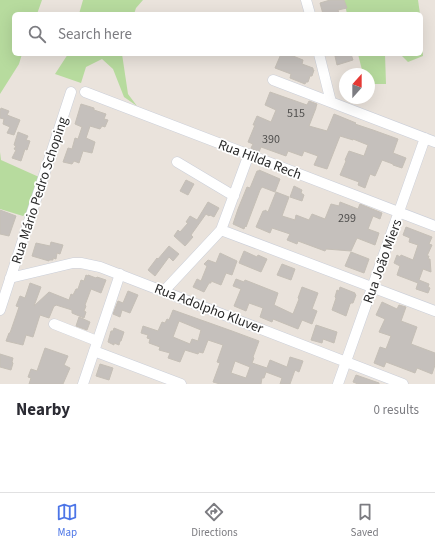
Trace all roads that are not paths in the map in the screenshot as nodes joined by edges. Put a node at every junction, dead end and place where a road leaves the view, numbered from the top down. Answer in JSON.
{"nodes":[{"id":1,"x":306,"y":0,"type":"edge"},
{"id":2,"x":309,"y":12,"type":"edge"},
{"id":3,"x":320,"y":56,"type":"edge"},
{"id":4,"x":274,"y":80,"type":"dead end"},
{"id":5,"x":71,"y":92,"type":"dead end"},
{"id":6,"x":85,"y":92,"type":"dead end"},
{"id":7,"x":331,"y":102,"type":"junction"},
{"id":8,"x":430,"y":140,"type":"edge"},
{"id":9,"x":249,"y":154,"type":"junction"},
{"id":10,"x":177,"y":162,"type":"dead end"},
{"id":11,"x":234,"y":196,"type":"junction"},
{"id":12,"x":399,"y":212,"type":"junction"},
{"id":13,"x":435,"y":226,"type":"edge"},
{"id":14,"x":221,"y":230,"type":"junction"},
{"id":15,"x":120,"y":274,"type":"junction"},
{"id":16,"x":10,"y":278,"type":"junction"},
{"id":17,"x":373,"y":287,"type":"junction"},
{"id":18,"x":164,"y":291,"type":"junction"},
{"id":19,"x":0,"y":310,"type":"edge"},
{"id":20,"x":435,"y":311,"type":"edge"},
{"id":21,"x":54,"y":324,"type":"dead end"},
{"id":22,"x":97,"y":341,"type":"junction"},
{"id":23,"x":94,"y":351,"type":"junction"},
{"id":24,"x":346,"y":362,"type":"junction"},
{"id":25,"x":83,"y":384,"type":"edge"},
{"id":26,"x":181,"y":384,"type":"edge"},
{"id":27,"x":338,"y":384,"type":"edge"},
{"id":28,"x":403,"y":384,"type":"edge"}],
"edges":[{"from":1,"to":2,"type":"street"},
{"from":3,"to":7,"type":"street"},
{"from":4,"to":7,"type":"street"},
{"from":5,"to":16,"type":"street","name":"Rua Mário Pedro Schoping"},
{"from":6,"to":9,"type":"street","name":"Rua Hilda Rech"},
{"from":7,"to":8,"type":"street"},
{"from":8,"to":12,"type":"street","name":"Rua João Miers"},
{"from":9,"to":11,"type":"street"},
{"from":9,"to":12,"type":"street","name":"Rua Hilda Rech"},
{"from":10,"to":11,"type":"street"},
{"from":11,"to":14,"type":"street"},
{"from":12,"to":13,"type":"street","name":"Rua Hilda Rech"},
{"from":12,"to":17,"type":"street","name":"Rua João Miers"},
{"from":14,"to":17,"type":"street"},
{"from":14,"to":18,"type":"street"},
{"from":15,"to":16,"type":"street","name":"Rua Adolpho Kluver"},
{"from":15,"to":18,"type":"street","name":"Rua Adolpho Kluver"},
{"from":15,"to":22,"type":"street"},
{"from":16,"to":19,"type":"street","name":"Rua Mário Pedro Schoping"},
{"from":17,"to":20,"type":"street"},
{"from":17,"to":24,"type":"street","name":"Rua João Miers"},
{"from":18,"to":24,"type":"street","name":"Rua Adolpho Kluver"},
{"from":21,"to":22,"type":"street"},
{"from":22,"to":23,"type":"street"},
{"from":23,"to":25,"type":"street"},
{"from":23,"to":26,"type":"street"},
{"from":24,"to":27,"type":"street","name":"Rua João Miers"},
{"from":24,"to":28,"type":"street","name":"Rua Adolpho Kluver"}]}
